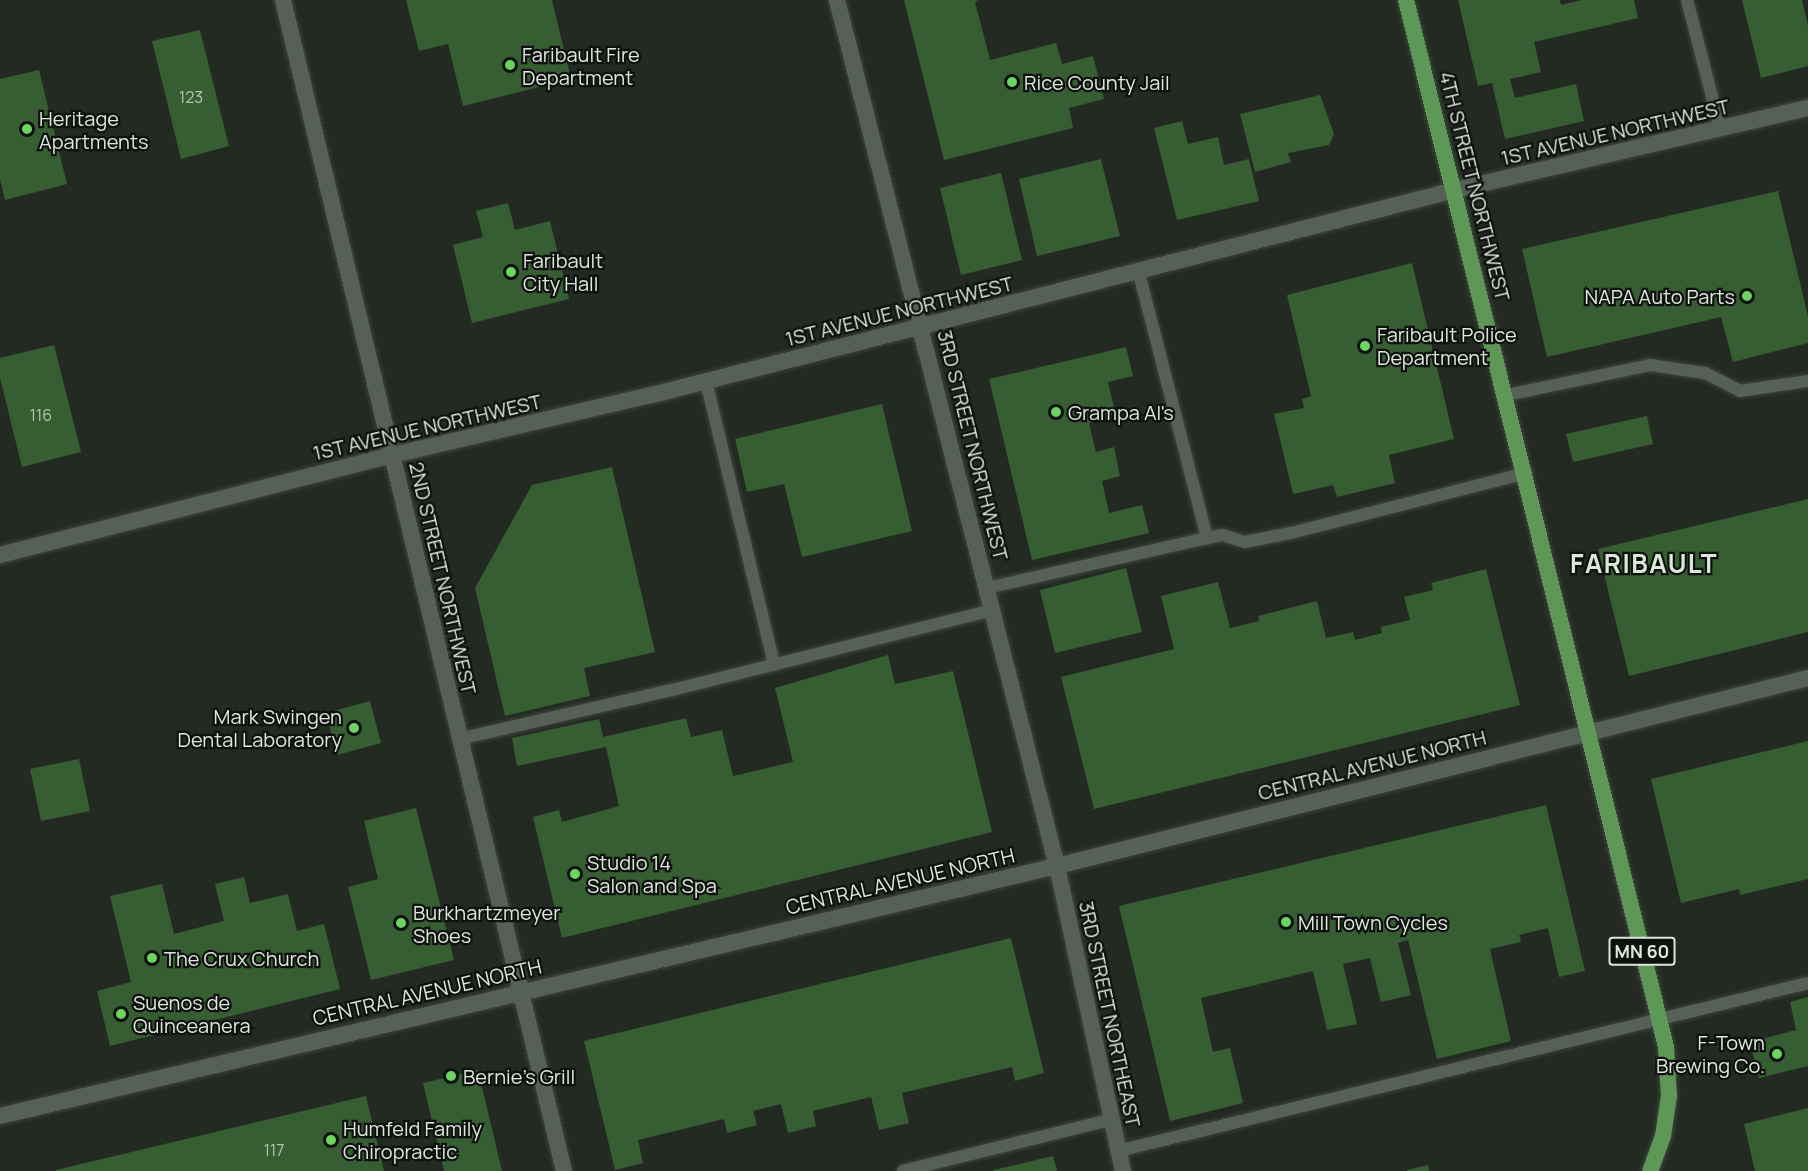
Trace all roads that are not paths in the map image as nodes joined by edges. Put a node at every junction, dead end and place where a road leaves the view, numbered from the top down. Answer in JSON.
{"nodes":[{"id":1,"x":283,"y":0,"type":"edge"},
{"id":2,"x":837,"y":0,"type":"edge"},
{"id":3,"x":1406,"y":0,"type":"edge"},
{"id":4,"x":1688,"y":0,"type":"edge"},
{"id":5,"x":1808,"y":108,"type":"edge"},
{"id":6,"x":1720,"y":128,"type":"junction"},
{"id":7,"x":1455,"y":190,"type":"junction"},
{"id":8,"x":1139,"y":273,"type":"junction"},
{"id":9,"x":923,"y":326,"type":"junction"},
{"id":10,"x":706,"y":381,"type":"junction"},
{"id":11,"x":1808,"y":381,"type":"edge"},
{"id":12,"x":1507,"y":395,"type":"junction"},
{"id":13,"x":393,"y":455,"type":"junction"},
{"id":14,"x":1526,"y":473,"type":"junction"},
{"id":15,"x":1207,"y":538,"type":"junction"},
{"id":16,"x":0,"y":555,"type":"edge"},
{"id":17,"x":987,"y":588,"type":"junction"},
{"id":18,"x":992,"y":609,"type":"junction"},
{"id":19,"x":774,"y":665,"type":"junction"},
{"id":20,"x":1808,"y":678,"type":"edge"},
{"id":21,"x":1588,"y":732,"type":"junction"},
{"id":22,"x":459,"y":739,"type":"junction"},
{"id":23,"x":1057,"y":866,"type":"junction"},
{"id":24,"x":1808,"y":983,"type":"edge"},
{"id":25,"x":520,"y":992,"type":"junction"},
{"id":26,"x":1657,"y":1017,"type":"junction"},
{"id":27,"x":0,"y":1116,"type":"edge"},
{"id":28,"x":1109,"y":1120,"type":"junction"},
{"id":29,"x":1118,"y":1151,"type":"junction"},
{"id":30,"x":564,"y":1171,"type":"edge"},
{"id":31,"x":903,"y":1171,"type":"edge"},
{"id":32,"x":1123,"y":1171,"type":"edge"},
{"id":33,"x":1650,"y":1171,"type":"edge"}],
"edges":[{"from":1,"to":13,"type":"street","name":"2ND STREET NORTHWEST"},
{"from":2,"to":9,"type":"street","name":"3RD STREET NORTHWEST"},
{"from":3,"to":7,"type":"main road","name":"4TH STREET NORTHWEST","number":"MN 60"},
{"from":4,"to":6,"type":"lane"},
{"from":5,"to":6,"type":"street","name":"1ST AVENUE NORTHWEST"},
{"from":6,"to":7,"type":"street","name":"1ST AVENUE NORTHWEST"},
{"from":7,"to":8,"type":"street","name":"1ST AVENUE NORTHWEST"},
{"from":7,"to":12,"type":"main road","name":"4TH STREET NORTHWEST","number":"MN 60"},
{"from":8,"to":9,"type":"street","name":"1ST AVENUE NORTHWEST"},
{"from":8,"to":15,"type":"lane"},
{"from":9,"to":10,"type":"street","name":"1ST AVENUE NORTHWEST"},
{"from":9,"to":17,"type":"street","name":"3RD STREET NORTHWEST"},
{"from":10,"to":13,"type":"street","name":"1ST AVENUE NORTHWEST"},
{"from":10,"to":19,"type":"lane"},
{"from":11,"to":12,"type":"lane"},
{"from":12,"to":14,"type":"main road","name":"4TH STREET NORTHWEST","number":"MN 60"},
{"from":13,"to":16,"type":"street","name":"1ST AVENUE NORTHWEST"},
{"from":13,"to":22,"type":"street","name":"2ND STREET NORTHWEST"},
{"from":14,"to":15,"type":"lane"},
{"from":14,"to":21,"type":"main road","name":"4TH STREET NORTHWEST","number":"MN 60"},
{"from":15,"to":17,"type":"lane"},
{"from":17,"to":18,"type":"street","name":"3RD STREET NORTHWEST"},
{"from":18,"to":19,"type":"lane"},
{"from":18,"to":23,"type":"street","name":"3RD STREET NORTHWEST"},
{"from":19,"to":22,"type":"lane"},
{"from":20,"to":21,"type":"street","name":"CENTRAL AVENUE NORTH"},
{"from":21,"to":23,"type":"street","name":"CENTRAL AVENUE NORTH"},
{"from":21,"to":26,"type":"main road","number":"MN 60"},
{"from":22,"to":25,"type":"street","name":"2ND STREET NORTHWEST"},
{"from":23,"to":25,"type":"street","name":"CENTRAL AVENUE NORTH"},
{"from":23,"to":28,"type":"street","name":"3RD STREET NORTHEAST"},
{"from":24,"to":26,"type":"lane"},
{"from":25,"to":27,"type":"street","name":"CENTRAL AVENUE NORTH"},
{"from":25,"to":30,"type":"street","name":"2ND STREET NORTHWEST"},
{"from":26,"to":29,"type":"lane"},
{"from":26,"to":33,"type":"main road","number":"MN 60"},
{"from":28,"to":29,"type":"street","name":"3RD STREET NORTHEAST"},
{"from":28,"to":31,"type":"lane"},
{"from":29,"to":32,"type":"street","name":"3RD STREET NORTHEAST"}]}
